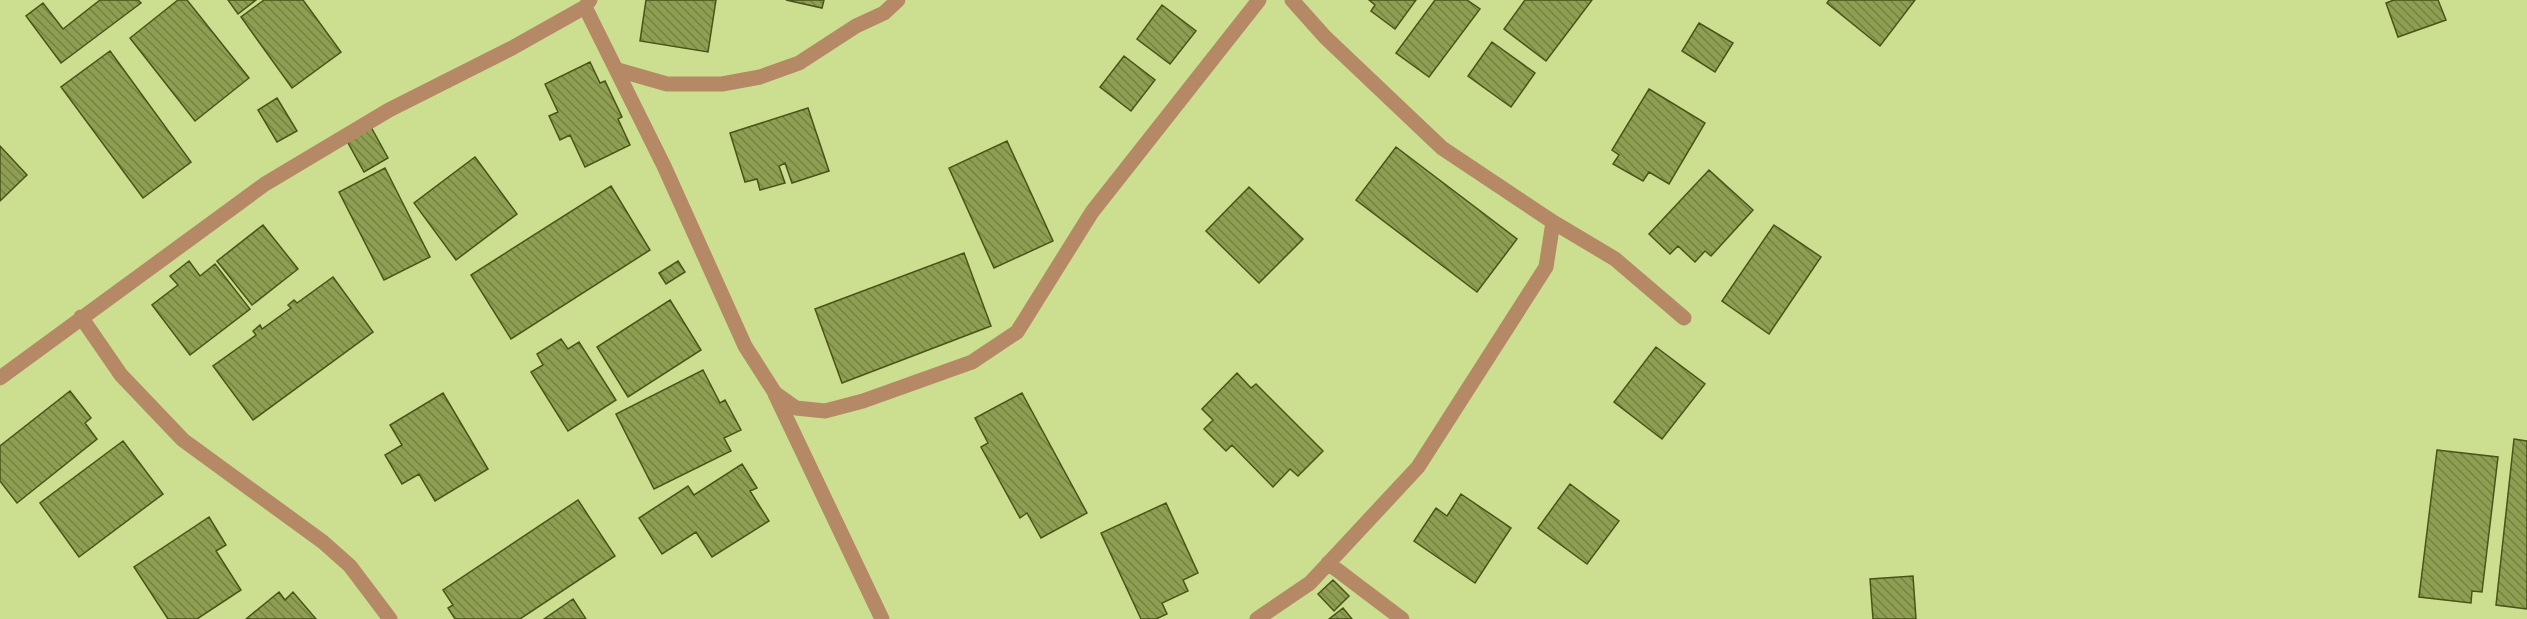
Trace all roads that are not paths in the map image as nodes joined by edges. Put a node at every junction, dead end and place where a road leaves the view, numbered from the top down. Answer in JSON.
{"nodes":[{"id":1,"x":898,"y":0,"type":"edge"},
{"id":2,"x":1259,"y":0,"type":"edge"},
{"id":3,"x":1292,"y":0,"type":"edge"},
{"id":4,"x":588,"y":3,"type":"edge"},
{"id":5,"x":618,"y":70,"type":"junction"},
{"id":6,"x":1553,"y":222,"type":"junction"},
{"id":7,"x":81,"y":317,"type":"junction"},
{"id":8,"x":1684,"y":318,"type":"dead end"},
{"id":9,"x":0,"y":378,"type":"edge"},
{"id":10,"x":775,"y":393,"type":"junction"},
{"id":11,"x":1328,"y":563,"type":"junction"},
{"id":12,"x":390,"y":619,"type":"edge"},
{"id":13,"x":882,"y":619,"type":"edge"},
{"id":14,"x":1257,"y":619,"type":"edge"},
{"id":15,"x":1402,"y":619,"type":"edge"}],
"edges":[{"from":1,"to":5,"type":"street"},
{"from":2,"to":10,"type":"street"},
{"from":3,"to":6,"type":"street"},
{"from":4,"to":5,"type":"street"},
{"from":4,"to":7,"type":"street"},
{"from":5,"to":10,"type":"street"},
{"from":6,"to":8,"type":"street"},
{"from":6,"to":11,"type":"street"},
{"from":7,"to":9,"type":"street"},
{"from":7,"to":12,"type":"street"},
{"from":10,"to":13,"type":"street"},
{"from":11,"to":14,"type":"street"},
{"from":11,"to":15,"type":"street"}]}
